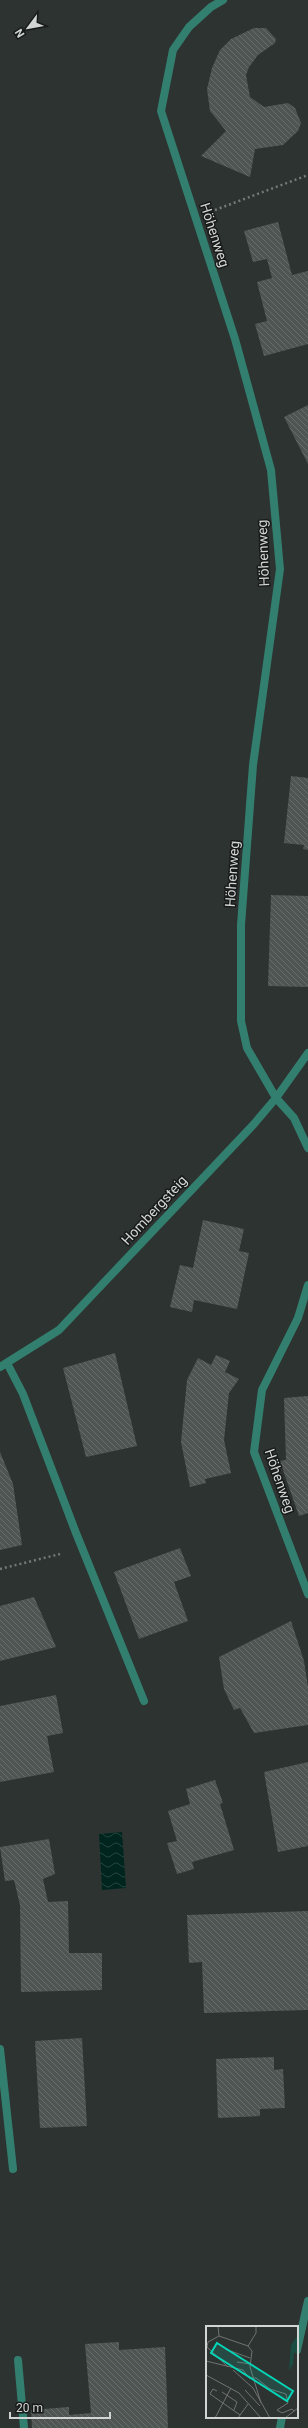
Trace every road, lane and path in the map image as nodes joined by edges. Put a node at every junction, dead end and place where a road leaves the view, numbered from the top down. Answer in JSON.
{"nodes":[{"id":1,"x":224,"y":0,"type":"edge"},
{"id":2,"x":308,"y":175,"type":"edge"},
{"id":3,"x":196,"y":218,"type":"junction"},
{"id":4,"x":308,"y":1053,"type":"edge"},
{"id":5,"x":276,"y":1098,"type":"junction"},
{"id":6,"x":308,"y":1148,"type":"edge"},
{"id":7,"x":308,"y":1285,"type":"edge"},
{"id":8,"x":3,"y":1364,"type":"edge"},
{"id":9,"x":55,"y":1555,"type":"dead end"},
{"id":10,"x":0,"y":1569,"type":"edge"},
{"id":11,"x":308,"y":1594,"type":"edge"},
{"id":12,"x":144,"y":1701,"type":"dead end"},
{"id":13,"x":0,"y":2049,"type":"edge"},
{"id":14,"x":13,"y":2169,"type":"dead end"},
{"id":15,"x":308,"y":2301,"type":"edge"},
{"id":16,"x":298,"y":2346,"type":"edge"},
{"id":17,"x":18,"y":2360,"type":"dead end"},
{"id":18,"x":282,"y":2418,"type":"edge"},
{"id":19,"x":24,"y":2428,"type":"edge"},
{"id":20,"x":280,"y":2428,"type":"edge"}],
"edges":[{"from":1,"to":3,"type":"street","name":"Höhenweg"},
{"from":2,"to":3,"type":"path"},
{"from":3,"to":5,"type":"street","name":"Höhenweg"},
{"from":4,"to":5,"type":"street","name":"Hombergsteig"},
{"from":5,"to":6,"type":"street","name":"Höhenweg"},
{"from":5,"to":8,"type":"street","name":"Hombergsteig"},
{"from":7,"to":11,"type":"street","name":"Höhenweg"},
{"from":8,"to":12,"type":"street"},
{"from":9,"to":10,"type":"path"},
{"from":13,"to":14,"type":"street"},
{"from":15,"to":16,"type":"street"},
{"from":17,"to":19,"type":"street"},
{"from":18,"to":20,"type":"street"}]}
